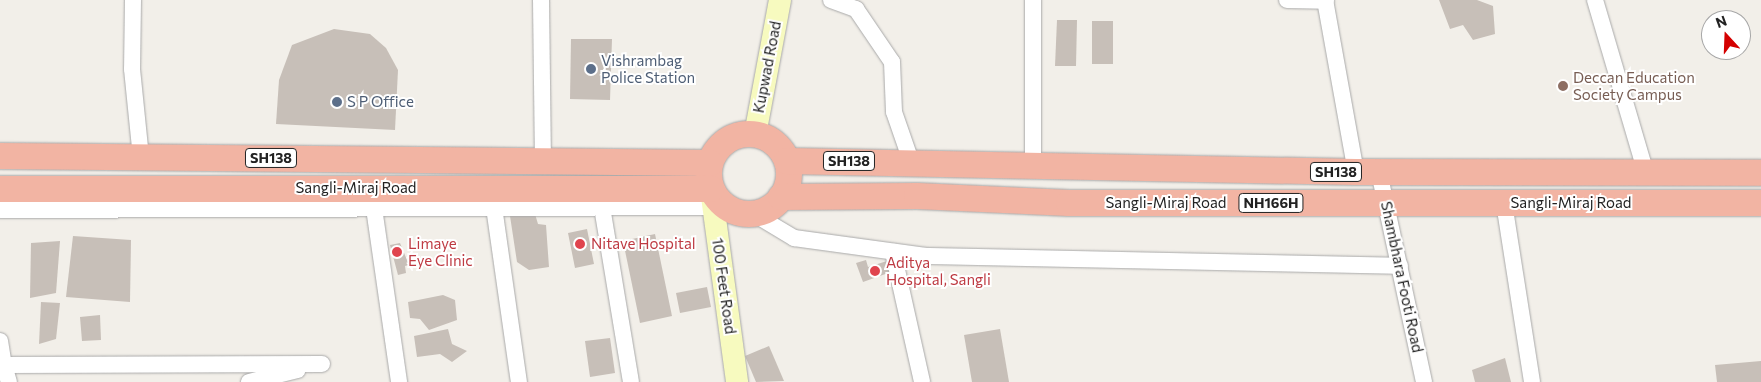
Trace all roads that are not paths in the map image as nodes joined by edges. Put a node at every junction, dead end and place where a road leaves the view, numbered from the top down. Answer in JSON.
{"nodes":[{"id":1,"x":132,"y":0,"type":"edge"},
{"id":2,"x":541,"y":0,"type":"edge"},
{"id":3,"x":780,"y":0,"type":"edge"},
{"id":4,"x":831,"y":0,"type":"edge"},
{"id":5,"x":1033,"y":0,"type":"edge"},
{"id":6,"x":1287,"y":0,"type":"edge"},
{"id":7,"x":1325,"y":0,"type":"edge"},
{"id":8,"x":1595,"y":0,"type":"edge"},
{"id":9,"x":755,"y":135,"type":"junction"},
{"id":10,"x":0,"y":156,"type":"edge"},
{"id":11,"x":141,"y":157,"type":"junction"},
{"id":12,"x":543,"y":160,"type":"junction"},
{"id":13,"x":911,"y":160,"type":"junction"},
{"id":14,"x":786,"y":161,"type":"junction"},
{"id":15,"x":710,"y":163,"type":"junction"},
{"id":16,"x":1033,"y":167,"type":"junction"},
{"id":17,"x":1367,"y":172,"type":"junction"},
{"id":18,"x":1646,"y":173,"type":"junction"},
{"id":19,"x":1761,"y":173,"type":"edge"},
{"id":20,"x":0,"y":189,"type":"edge"},
{"id":21,"x":781,"y":197,"type":"junction"},
{"id":22,"x":712,"y":198,"type":"junction"},
{"id":23,"x":1386,"y":203,"type":"junction"},
{"id":24,"x":1504,"y":203,"type":"junction"},
{"id":25,"x":1761,"y":203,"type":"edge"},
{"id":26,"x":494,"y":207,"type":"junction"},
{"id":27,"x":602,"y":207,"type":"junction"},
{"id":28,"x":374,"y":208,"type":"junction"},
{"id":29,"x":0,"y":210,"type":"edge"},
{"id":30,"x":754,"y":214,"type":"junction"},
{"id":31,"x":893,"y":252,"type":"junction"},
{"id":32,"x":1400,"y":266,"type":"junction"},
{"id":33,"x":0,"y":342,"type":"edge"},
{"id":34,"x":4,"y":365,"type":"junction"},
{"id":35,"x":9,"y":382,"type":"edge"},
{"id":36,"x":249,"y":382,"type":"edge"},
{"id":37,"x":400,"y":382,"type":"edge"},
{"id":38,"x":519,"y":382,"type":"edge"},
{"id":39,"x":631,"y":382,"type":"edge"},
{"id":40,"x":737,"y":382,"type":"edge"},
{"id":41,"x":922,"y":382,"type":"edge"},
{"id":42,"x":1424,"y":382,"type":"edge"},
{"id":43,"x":1532,"y":382,"type":"edge"}],
"edges":[{"from":1,"to":11,"type":"street"},
{"from":2,"to":12,"type":"street"},
{"from":3,"to":9,"type":"main road","name":"Kupwad Road"},
{"from":4,"to":13,"type":"street"},
{"from":5,"to":16,"type":"street"},
{"from":6,"to":7,"type":"street"},
{"from":7,"to":17,"type":"street","name":"Shambhara Footi Road"},
{"from":8,"to":18,"type":"street"},
{"from":9,"to":14,"type":"highway"},
{"from":9,"to":15,"type":"highway"},
{"from":10,"to":11,"type":"highway","name":"Sangli-Miraj Road","number":"SH138"},
{"from":11,"to":12,"type":"highway","name":"Sangli-Miraj Road","number":"SH138"},
{"from":12,"to":15,"type":"highway","name":"Sangli-Miraj Road"},
{"from":13,"to":14,"type":"highway","name":"Sangli-Miraj Road","number":"SH138"},
{"from":13,"to":16,"type":"highway","name":"Sangli-Miraj Road","number":"SH138"},
{"from":14,"to":21,"type":"highway"},
{"from":15,"to":22,"type":"highway"},
{"from":16,"to":17,"type":"highway","name":"Sangli-Miraj Road","number":"SH138"},
{"from":17,"to":18,"type":"highway","name":"Sangli-Miraj Road","number":"SH138"},
{"from":17,"to":23,"type":"street","name":"Shambhara Footi Road"},
{"from":18,"to":19,"type":"highway","name":"Sangli-Miraj Road","number":"SH138"},
{"from":20,"to":22,"type":"highway","name":"Sangli-Miraj Road"},
{"from":21,"to":23,"type":"highway","name":"Sangli-Miraj Road","number":"NH166H"},
{"from":21,"to":30,"type":"highway"},
{"from":22,"to":27,"type":"street"},
{"from":22,"to":30,"type":"highway"},
{"from":22,"to":40,"type":"main road","name":"100 Feet Road"},
{"from":23,"to":24,"type":"highway","name":"Sangli-Miraj Road","number":"NH166H"},
{"from":23,"to":32,"type":"street","name":"Shambhara Footi Road"},
{"from":24,"to":25,"type":"highway","name":"Sangli-Miraj Road","number":"NH166H"},
{"from":24,"to":43,"type":"street"},
{"from":26,"to":27,"type":"street"},
{"from":26,"to":28,"type":"street"},
{"from":26,"to":38,"type":"street"},
{"from":27,"to":39,"type":"street"},
{"from":28,"to":29,"type":"street"},
{"from":28,"to":37,"type":"street"},
{"from":30,"to":31,"type":"street"},
{"from":31,"to":32,"type":"street"},
{"from":31,"to":41,"type":"street"},
{"from":32,"to":42,"type":"street","name":"Shambhara Footi Road"},
{"from":33,"to":34,"type":"street"},
{"from":34,"to":35,"type":"street"},
{"from":34,"to":36,"type":"street"}]}
